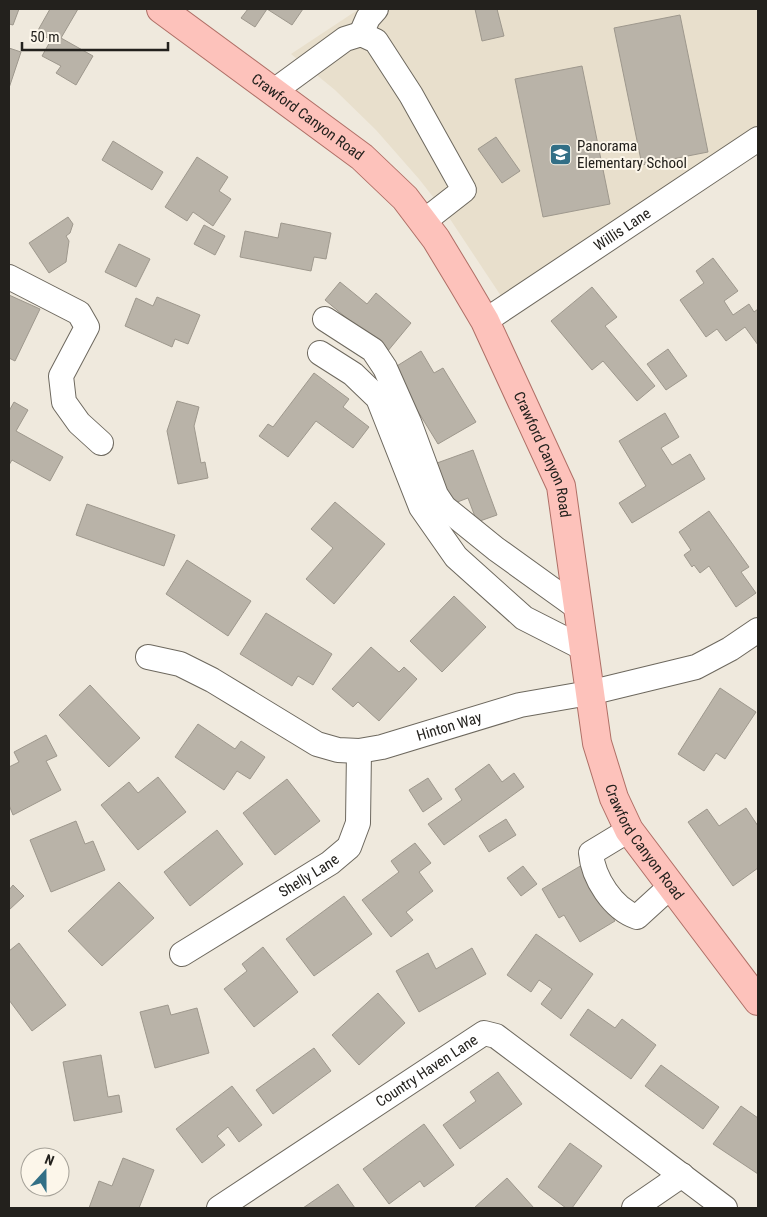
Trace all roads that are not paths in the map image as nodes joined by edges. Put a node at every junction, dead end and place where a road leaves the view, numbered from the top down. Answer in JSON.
{"nodes":[{"id":1,"x":161,"y":9,"type":"edge"},
{"id":2,"x":376,"y":9,"type":"edge"},
{"id":3,"x":361,"y":34,"type":"junction"},
{"id":4,"x":274,"y":91,"type":"junction"},
{"id":5,"x":758,"y":139,"type":"edge"},
{"id":6,"x":423,"y":222,"type":"junction"},
{"id":7,"x":9,"y":277,"type":"edge"},
{"id":8,"x":325,"y":319,"type":"dead end"},
{"id":9,"x":486,"y":321,"type":"junction"},
{"id":10,"x":320,"y":353,"type":"dead end"},
{"id":11,"x":101,"y":443,"type":"dead end"},
{"id":12,"x":578,"y":608,"type":"junction"},
{"id":13,"x":758,"y":630,"type":"edge"},
{"id":14,"x":583,"y":648,"type":"junction"},
{"id":15,"x":148,"y":657,"type":"dead end"},
{"id":16,"x":589,"y":693,"type":"junction"},
{"id":17,"x":359,"y":751,"type":"junction"},
{"id":18,"x":629,"y":830,"type":"junction"},
{"id":19,"x":671,"y":886,"type":"junction"},
{"id":20,"x":182,"y":954,"type":"dead end"},
{"id":21,"x":758,"y":1001,"type":"edge"},
{"id":22,"x":682,"y":1175,"type":"junction"},
{"id":23,"x":219,"y":1208,"type":"edge"},
{"id":24,"x":634,"y":1208,"type":"edge"},
{"id":25,"x":725,"y":1208,"type":"edge"}],
"edges":[{"from":1,"to":4,"type":"main road","name":"Crawford Canyon Road"},
{"from":2,"to":3,"type":"street"},
{"from":3,"to":4,"type":"street"},
{"from":3,"to":6,"type":"street"},
{"from":4,"to":6,"type":"main road","name":"Crawford Canyon Road"},
{"from":5,"to":9,"type":"street","name":"Willis Lane"},
{"from":6,"to":9,"type":"main road","name":"Crawford Canyon Road"},
{"from":7,"to":11,"type":"street"},
{"from":8,"to":12,"type":"street"},
{"from":9,"to":12,"type":"main road","name":"Crawford Canyon Road"},
{"from":10,"to":14,"type":"street"},
{"from":12,"to":14,"type":"main road","name":"Crawford Canyon Road"},
{"from":13,"to":16,"type":"street","name":"Hinton Way"},
{"from":14,"to":16,"type":"main road","name":"Crawford Canyon Road"},
{"from":15,"to":17,"type":"street","name":"Hinton Way"},
{"from":16,"to":17,"type":"street","name":"Hinton Way"},
{"from":16,"to":18,"type":"main road","name":"Crawford Canyon Road"},
{"from":17,"to":20,"type":"street","name":"Shelly Lane"},
{"from":18,"to":19,"type":"main road","name":"Crawford Canyon Road"},
{"from":18,"to":19,"type":"street"},
{"from":19,"to":21,"type":"main road","name":"Crawford Canyon Road"},
{"from":22,"to":23,"type":"street","name":"Country Haven Lane"},
{"from":22,"to":24,"type":"street"},
{"from":22,"to":25,"type":"street","name":"Country Haven Lane"}]}
